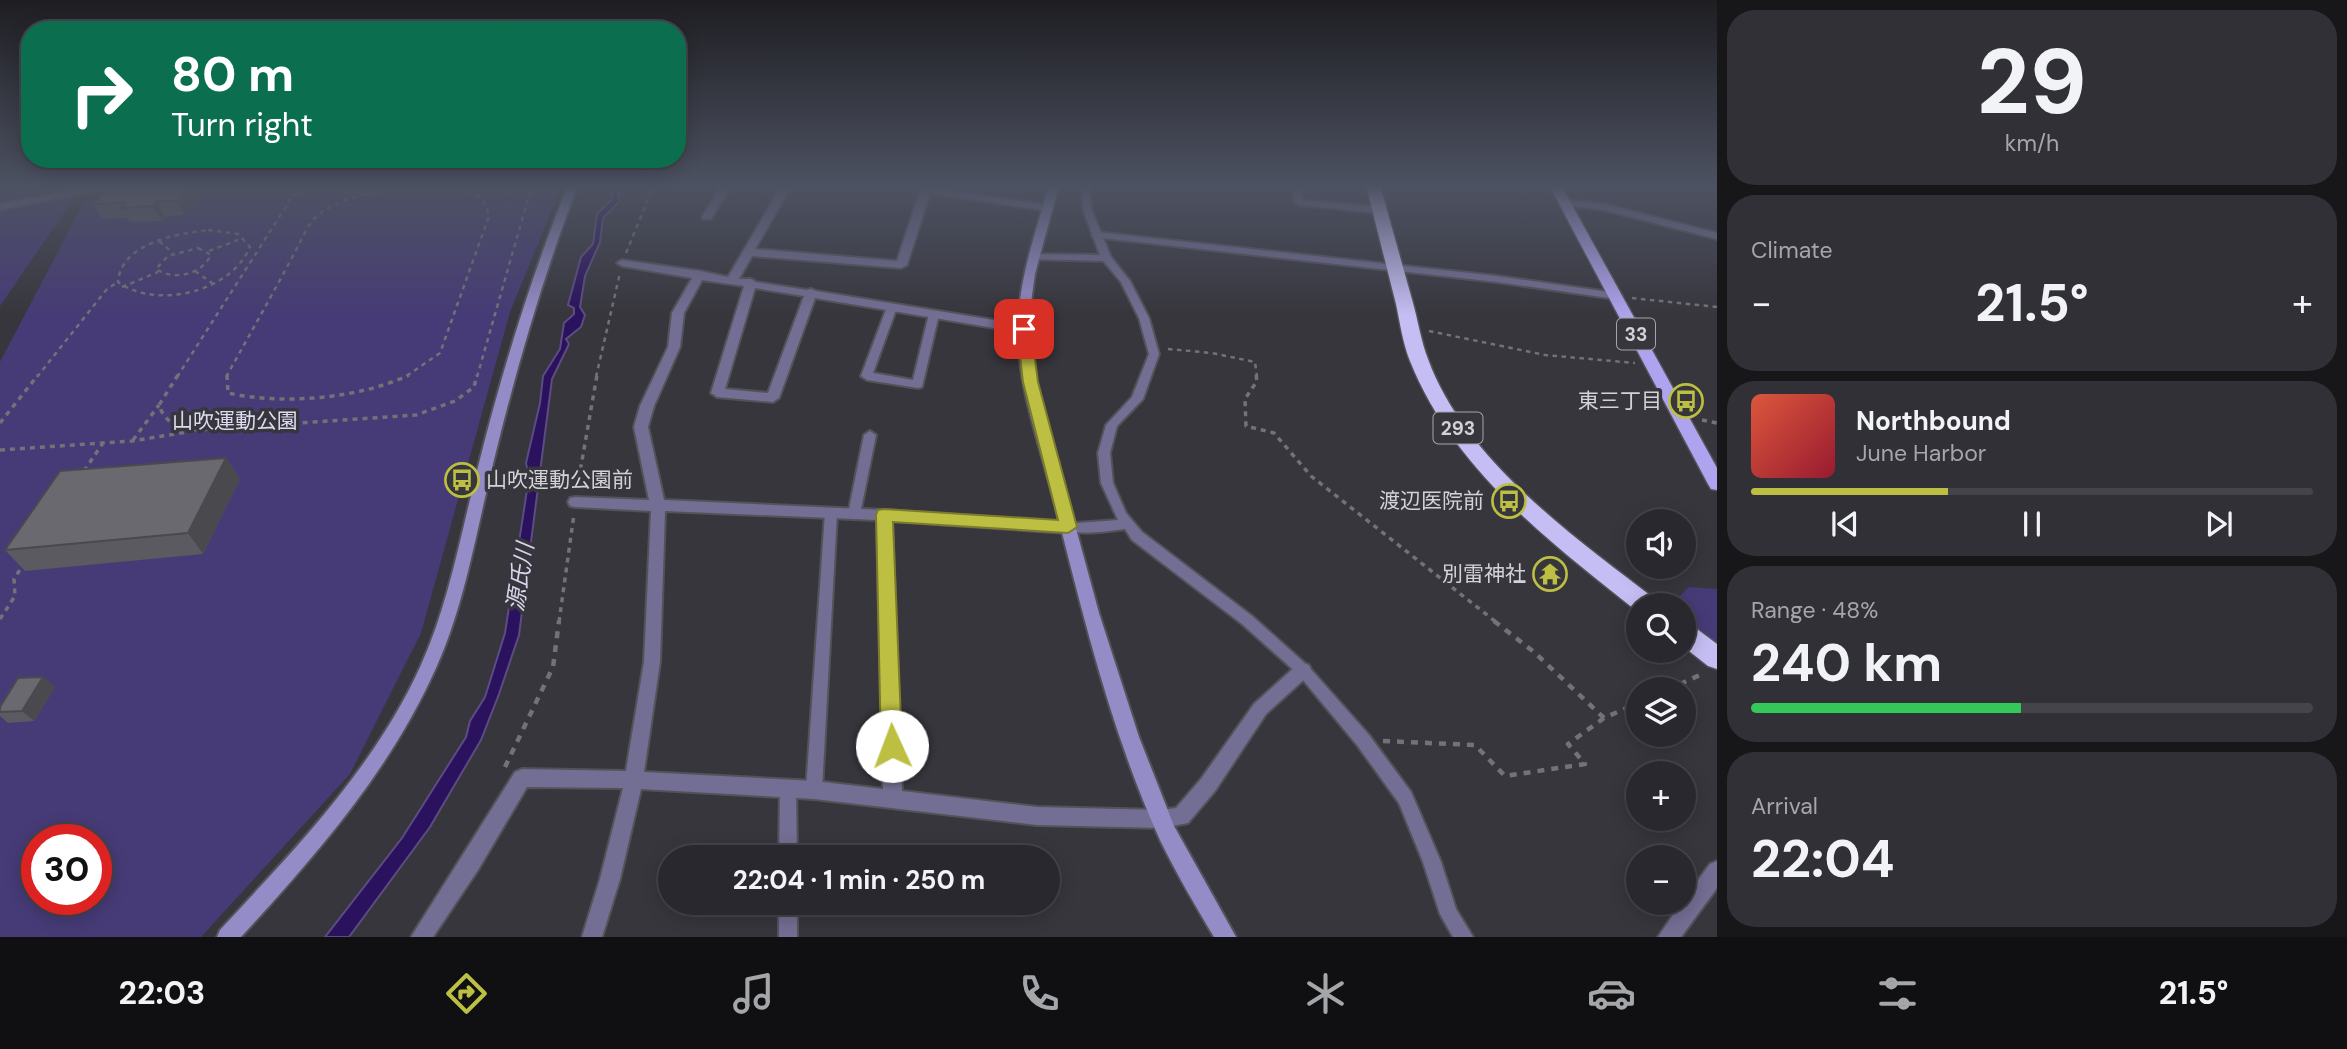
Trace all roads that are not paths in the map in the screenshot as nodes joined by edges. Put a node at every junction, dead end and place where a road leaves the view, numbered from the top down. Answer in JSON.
{"nodes":[{"id":1,"x":556,"y":229,"type":"edge"},
{"id":2,"x":762,"y":229,"type":"edge"},
{"id":3,"x":913,"y":229,"type":"edge"},
{"id":4,"x":1041,"y":229,"type":"edge"},
{"id":5,"x":1095,"y":229,"type":"edge"},
{"id":6,"x":1384,"y":229,"type":"edge"},
{"id":7,"x":1579,"y":229,"type":"edge"},
{"id":8,"x":1689,"y":229,"type":"edge"},
{"id":9,"x":1097,"y":235,"type":"junction"},
{"id":10,"x":1717,"y":236,"type":"edge"},
{"id":11,"x":748,"y":252,"type":"junction"},
{"id":12,"x":1032,"y":257,"type":"junction"},
{"id":13,"x":1106,"y":258,"type":"junction"},
{"id":14,"x":622,"y":263,"type":"road end"},
{"id":15,"x":1393,"y":268,"type":"junction"},
{"id":16,"x":700,"y":274,"type":"junction"},
{"id":17,"x":733,"y":279,"type":"junction"},
{"id":18,"x":751,"y":282,"type":"junction"},
{"id":19,"x":811,"y":292,"type":"junction"},
{"id":20,"x":1616,"y":296,"type":"junction"},
{"id":21,"x":892,"y":307,"type":"junction"},
{"id":22,"x":934,"y":314,"type":"junction"},
{"id":23,"x":1024,"y":329,"type":"junction"},
{"id":24,"x":870,"y":435,"type":"dead end"},
{"id":25,"x":1717,"y":484,"type":"edge"},
{"id":26,"x":575,"y":502,"type":"road end"},
{"id":27,"x":658,"y":506,"type":"junction"},
{"id":28,"x":831,"y":513,"type":"junction"},
{"id":29,"x":854,"y":514,"type":"junction"},
{"id":30,"x":884,"y":515,"type":"junction"},
{"id":31,"x":1128,"y":524,"type":"junction"},
{"id":32,"x":1068,"y":527,"type":"junction"},
{"id":33,"x":1631,"y":593,"type":"edge"},
{"id":34,"x":1696,"y":648,"type":"edge"},
{"id":35,"x":1710,"y":666,"type":"edge"},
{"id":36,"x":1303,"y":670,"type":"junction"},
{"id":37,"x":634,"y":780,"type":"junction"},
{"id":38,"x":788,"y":789,"type":"junction"},
{"id":39,"x":814,"y":790,"type":"junction"},
{"id":40,"x":893,"y":798,"type":"junction"},
{"id":41,"x":1161,"y":819,"type":"junction"},
{"id":42,"x":788,"y":845,"type":"edge"},
{"id":43,"x":1717,"y":871,"type":"edge"},
{"id":44,"x":788,"y":915,"type":"edge"},
{"id":45,"x":228,"y":937,"type":"edge"},
{"id":46,"x":421,"y":937,"type":"edge"},
{"id":47,"x":592,"y":937,"type":"edge"},
{"id":48,"x":788,"y":937,"type":"edge"},
{"id":49,"x":1226,"y":937,"type":"edge"},
{"id":50,"x":1464,"y":937,"type":"edge"},
{"id":51,"x":1668,"y":937,"type":"edge"}],
"edges":[{"from":1,"to":45,"type":"street"},
{"from":2,"to":11,"type":"street"},
{"from":3,"to":11,"type":"street"},
{"from":4,"to":12,"type":"street"},
{"from":5,"to":9,"type":"lane"},
{"from":6,"to":15,"type":"highway","number":"293"},
{"from":7,"to":20,"type":"main road","number":"33"},
{"from":8,"to":10,"type":"lane"},
{"from":9,"to":13,"type":"lane"},
{"from":9,"to":15,"type":"street"},
{"from":11,"to":17,"type":"street"},
{"from":12,"to":13,"type":"street"},
{"from":12,"to":23,"type":"street"},
{"from":13,"to":31,"type":"lane"},
{"from":14,"to":16,"type":"street"},
{"from":15,"to":20,"type":"street"},
{"from":15,"to":33,"type":"highway","number":"293"},
{"from":16,"to":17,"type":"street"},
{"from":16,"to":27,"type":"street"},
{"from":17,"to":18,"type":"street"},
{"from":18,"to":19,"type":"street"},
{"from":18,"to":19,"type":"street"},
{"from":19,"to":21,"type":"street"},
{"from":20,"to":25,"type":"main road","number":"33"},
{"from":21,"to":22,"type":"street"},
{"from":21,"to":22,"type":"lane"},
{"from":22,"to":23,"type":"street"},
{"from":23,"to":32,"type":"street"},
{"from":24,"to":29,"type":"lane"},
{"from":26,"to":27,"type":"street"},
{"from":27,"to":28,"type":"street"},
{"from":27,"to":37,"type":"street"},
{"from":28,"to":29,"type":"street"},
{"from":28,"to":39,"type":"lane"},
{"from":29,"to":30,"type":"street"},
{"from":30,"to":32,"type":"street"},
{"from":30,"to":40,"type":"street"},
{"from":31,"to":32,"type":"lane"},
{"from":31,"to":36,"type":"lane"},
{"from":32,"to":41,"type":"street"},
{"from":34,"to":35,"type":"highway"},
{"from":36,"to":41,"type":"street"},
{"from":36,"to":50,"type":"lane"},
{"from":37,"to":38,"type":"street"},
{"from":37,"to":46,"type":"street"},
{"from":37,"to":47,"type":"street"},
{"from":38,"to":39,"type":"street"},
{"from":38,"to":42,"type":"lane"},
{"from":39,"to":40,"type":"street"},
{"from":40,"to":41,"type":"street"},
{"from":41,"to":49,"type":"street"},
{"from":43,"to":51,"type":"street"},
{"from":44,"to":48,"type":"lane"}]}
